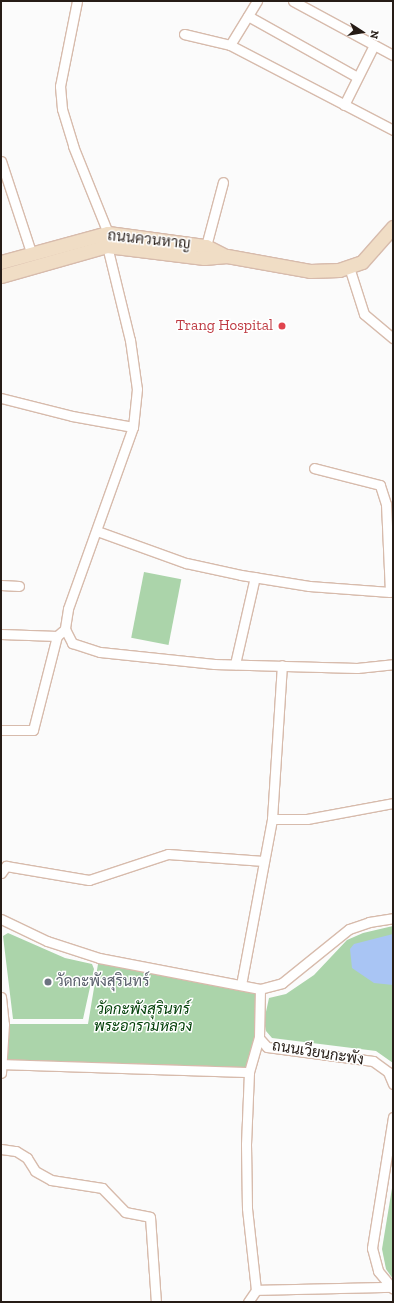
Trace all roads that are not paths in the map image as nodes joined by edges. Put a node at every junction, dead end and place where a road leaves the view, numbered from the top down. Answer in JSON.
{"nodes":[{"id":1,"x":77,"y":1,"type":"edge"},
{"id":2,"x":257,"y":1,"type":"edge"},
{"id":3,"x":293,"y":1,"type":"edge"},
{"id":4,"x":248,"y":16,"type":"junction"},
{"id":5,"x":184,"y":34,"type":"dead end"},
{"id":6,"x":374,"y":44,"type":"junction"},
{"id":7,"x":230,"y":45,"type":"junction"},
{"id":8,"x":393,"y":55,"type":"edge"},
{"id":9,"x":357,"y":77,"type":"junction"},
{"id":10,"x":344,"y":105,"type":"junction"},
{"id":11,"x":393,"y":130,"type":"edge"},
{"id":12,"x":1,"y":161,"type":"edge"},
{"id":13,"x":223,"y":182,"type":"dead end"},
{"id":14,"x":393,"y":227,"type":"edge"},
{"id":15,"x":108,"y":233,"type":"junction"},
{"id":16,"x":107,"y":246,"type":"junction"},
{"id":17,"x":206,"y":246,"type":"junction"},
{"id":18,"x":31,"y":252,"type":"junction"},
{"id":19,"x":226,"y":256,"type":"junction"},
{"id":20,"x":1,"y":262,"type":"edge"},
{"id":21,"x":349,"y":267,"type":"junction"},
{"id":22,"x":1,"y":276,"type":"edge"},
{"id":23,"x":393,"y":338,"type":"edge"},
{"id":24,"x":1,"y":398,"type":"edge"},
{"id":25,"x":134,"y":426,"type":"junction"},
{"id":26,"x":314,"y":468,"type":"dead end"},
{"id":27,"x":97,"y":532,"type":"junction"},
{"id":28,"x":255,"y":577,"type":"junction"},
{"id":29,"x":1,"y":585,"type":"edge"},
{"id":30,"x":19,"y":586,"type":"dead end"},
{"id":31,"x":65,"y":629,"type":"junction"},
{"id":32,"x":1,"y":634,"type":"edge"},
{"id":33,"x":57,"y":636,"type":"junction"},
{"id":34,"x":235,"y":664,"type":"junction"},
{"id":35,"x":393,"y":664,"type":"edge"},
{"id":36,"x":282,"y":666,"type":"junction"},
{"id":37,"x":1,"y":730,"type":"edge"},
{"id":38,"x":393,"y":803,"type":"edge"},
{"id":39,"x":272,"y":819,"type":"junction"},
{"id":40,"x":264,"y":861,"type":"junction"},
{"id":41,"x":1,"y":873,"type":"edge"},
{"id":42,"x":393,"y":918,"type":"edge"},
{"id":43,"x":1,"y":920,"type":"edge"},
{"id":44,"x":241,"y":985,"type":"junction"},
{"id":45,"x":260,"y":989,"type":"junction"},
{"id":46,"x":1,"y":997,"type":"edge"},
{"id":47,"x":2,"y":1011,"type":"edge"},
{"id":48,"x":259,"y":1038,"type":"junction"},
{"id":49,"x":1,"y":1068,"type":"edge"},
{"id":50,"x":249,"y":1072,"type":"junction"},
{"id":51,"x":393,"y":1084,"type":"edge"},
{"id":52,"x":393,"y":1117,"type":"edge"},
{"id":53,"x":1,"y":1149,"type":"edge"},
{"id":54,"x":392,"y":1288,"type":"edge"},
{"id":55,"x":256,"y":1290,"type":"junction"},
{"id":56,"x":156,"y":1302,"type":"edge"},
{"id":57,"x":248,"y":1302,"type":"edge"}],
"edges":[{"from":1,"to":15,"type":"street"},
{"from":2,"to":4,"type":"street"},
{"from":3,"to":6,"type":"street"},
{"from":4,"to":7,"type":"street"},
{"from":4,"to":9,"type":"street"},
{"from":5,"to":7,"type":"street"},
{"from":6,"to":8,"type":"street"},
{"from":6,"to":9,"type":"street"},
{"from":7,"to":10,"type":"street"},
{"from":9,"to":10,"type":"street"},
{"from":10,"to":11,"type":"street"},
{"from":12,"to":18,"type":"street"},
{"from":13,"to":17,"type":"street"},
{"from":14,"to":21,"type":"main road","name":"ถนนควนหาญ"},
{"from":15,"to":16,"type":"street"},
{"from":15,"to":17,"type":"main road","name":"ถนนควนหาญ"},
{"from":15,"to":18,"type":"main road","name":"ถนนควนหาญ"},
{"from":16,"to":19,"type":"main road","name":"ถนนควนหาญ"},
{"from":16,"to":22,"type":"main road","name":"ถนนควนหาญ"},
{"from":16,"to":25,"type":"street"},
{"from":17,"to":19,"type":"main road","name":"ถนนควนหาญ"},
{"from":18,"to":20,"type":"main road","name":"ถนนควนหาญ"},
{"from":19,"to":21,"type":"main road","name":"ถนนควนหาญ"},
{"from":21,"to":23,"type":"street"},
{"from":24,"to":25,"type":"street"},
{"from":25,"to":27,"type":"street"},
{"from":26,"to":28,"type":"street"},
{"from":27,"to":28,"type":"street"},
{"from":27,"to":31,"type":"street"},
{"from":28,"to":34,"type":"street"},
{"from":29,"to":30,"type":"street"},
{"from":31,"to":33,"type":"street"},
{"from":31,"to":34,"type":"street"},
{"from":32,"to":33,"type":"street"},
{"from":33,"to":37,"type":"street"},
{"from":34,"to":36,"type":"street"},
{"from":35,"to":36,"type":"street"},
{"from":36,"to":39,"type":"street"},
{"from":38,"to":39,"type":"street"},
{"from":39,"to":40,"type":"street"},
{"from":40,"to":41,"type":"street"},
{"from":40,"to":44,"type":"street"},
{"from":42,"to":45,"type":"street"},
{"from":43,"to":44,"type":"street"},
{"from":44,"to":45,"type":"street"},
{"from":45,"to":48,"type":"street","name":"ถนนเวียนกะพัง"},
{"from":46,"to":47,"type":"street"},
{"from":47,"to":49,"type":"street"},
{"from":48,"to":50,"type":"street"},
{"from":48,"to":51,"type":"street","name":"ถนนเวียนกะพัง"},
{"from":49,"to":50,"type":"street"},
{"from":50,"to":55,"type":"street"},
{"from":52,"to":54,"type":"street"},
{"from":53,"to":56,"type":"street"},
{"from":54,"to":55,"type":"street"},
{"from":55,"to":57,"type":"street"}]}
